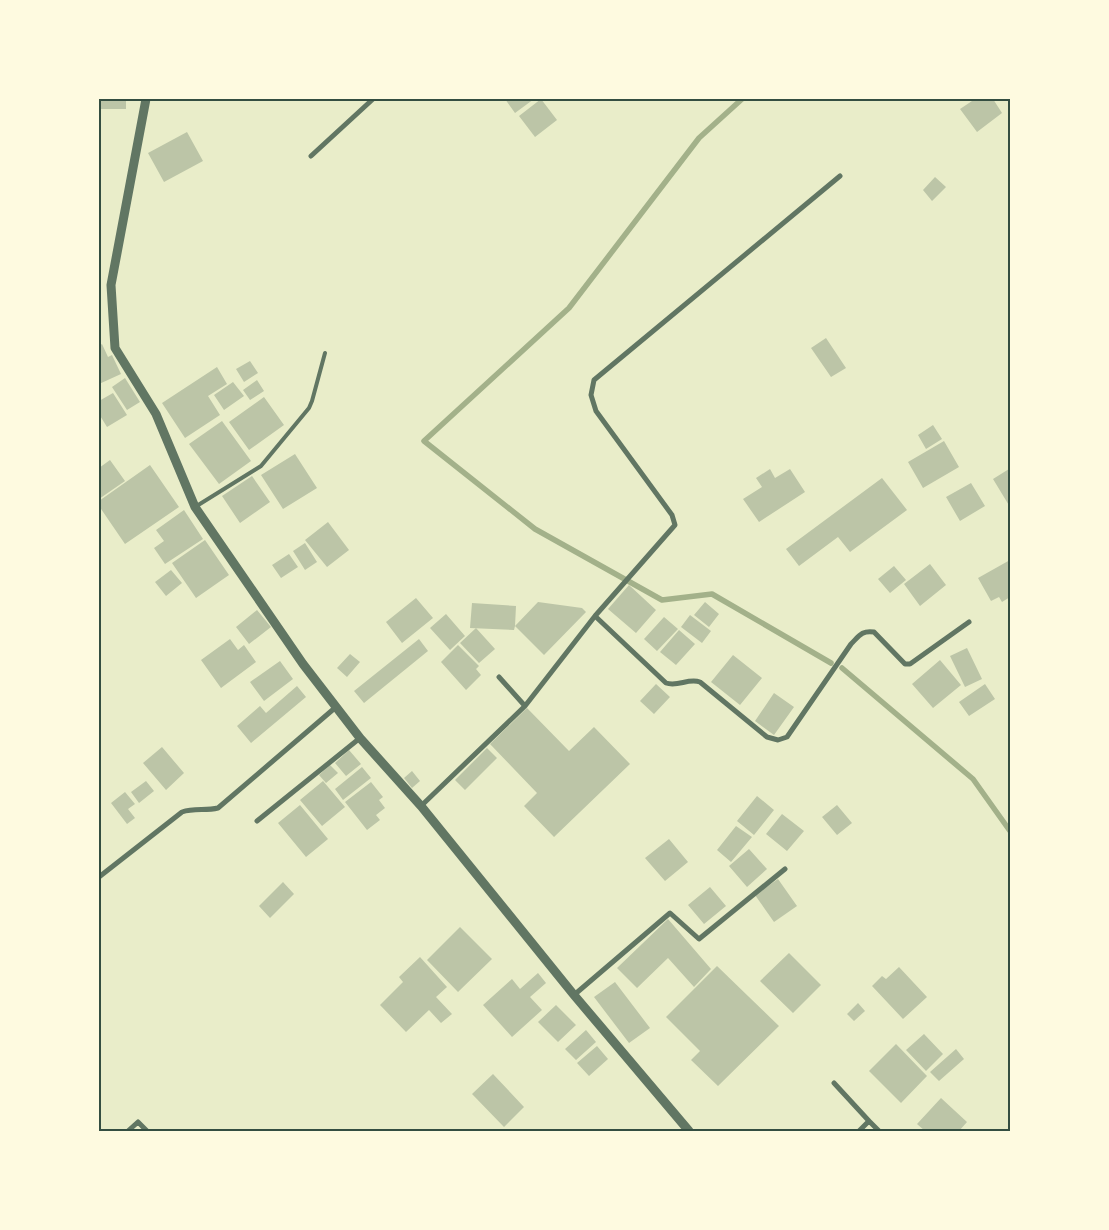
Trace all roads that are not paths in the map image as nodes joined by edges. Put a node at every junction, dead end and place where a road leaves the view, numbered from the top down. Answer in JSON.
{"nodes":[{"id":1,"x":146,"y":99,"type":"edge"},
{"id":2,"x":373,"y":99,"type":"edge"},
{"id":3,"x":311,"y":156,"type":"dead end"},
{"id":4,"x":840,"y":176,"type":"dead end"},
{"id":5,"x":325,"y":353,"type":"dead end"},
{"id":6,"x":195,"y":507,"type":"junction"},
{"id":7,"x":595,"y":616,"type":"junction"},
{"id":8,"x":969,"y":622,"type":"dead end"},
{"id":9,"x":499,"y":677,"type":"dead end"},
{"id":10,"x":525,"y":706,"type":"junction"},
{"id":11,"x":336,"y":707,"type":"junction"},
{"id":12,"x":360,"y":738,"type":"junction"},
{"id":13,"x":421,"y":806,"type":"junction"},
{"id":14,"x":257,"y":821,"type":"dead end"},
{"id":15,"x":785,"y":869,"type":"dead end"},
{"id":16,"x":99,"y":877,"type":"edge"},
{"id":17,"x":574,"y":995,"type":"junction"},
{"id":18,"x":834,"y":1083,"type":"dead end"},
{"id":19,"x":869,"y":1121,"type":"junction"},
{"id":20,"x":128,"y":1131,"type":"edge"},
{"id":21,"x":147,"y":1131,"type":"edge"},
{"id":22,"x":689,"y":1131,"type":"edge"},
{"id":23,"x":859,"y":1131,"type":"edge"},
{"id":24,"x":879,"y":1131,"type":"edge"}],
"edges":[{"from":1,"to":6,"type":"street"},
{"from":2,"to":3,"type":"street"},
{"from":4,"to":7,"type":"street"},
{"from":5,"to":6,"type":"lane"},
{"from":6,"to":11,"type":"street"},
{"from":7,"to":8,"type":"street"},
{"from":7,"to":10,"type":"street"},
{"from":9,"to":10,"type":"street"},
{"from":10,"to":13,"type":"street"},
{"from":11,"to":12,"type":"street"},
{"from":11,"to":16,"type":"street"},
{"from":12,"to":13,"type":"street"},
{"from":12,"to":14,"type":"street"},
{"from":13,"to":17,"type":"street"},
{"from":15,"to":17,"type":"street"},
{"from":17,"to":22,"type":"street"},
{"from":18,"to":19,"type":"street"},
{"from":19,"to":23,"type":"street"},
{"from":19,"to":24,"type":"street"},
{"from":20,"to":21,"type":"street"}]}
